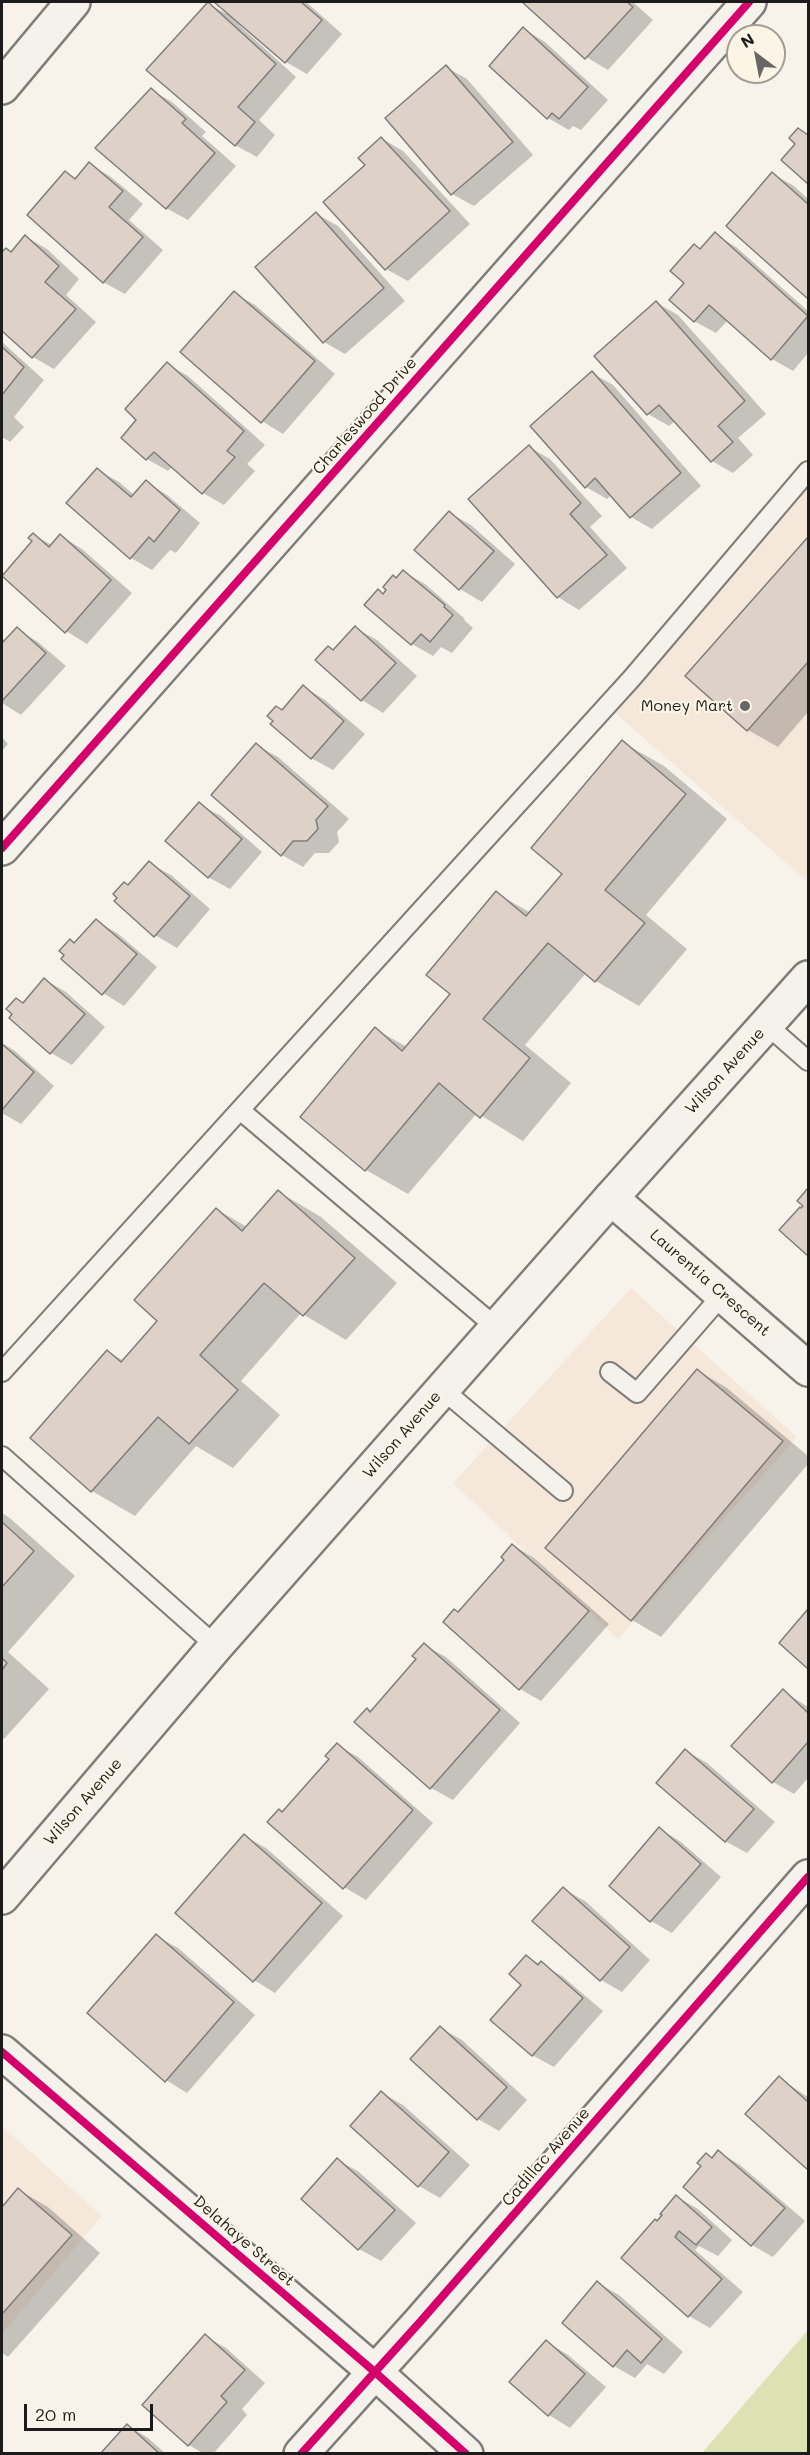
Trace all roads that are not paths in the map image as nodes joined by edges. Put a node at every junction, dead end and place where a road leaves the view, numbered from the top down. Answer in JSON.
{"nodes":[{"id":1,"x":70,"y":2,"type":"edge"},
{"id":2,"x":749,"y":2,"type":"edge"},
{"id":3,"x":2,"y":87,"type":"edge"},
{"id":4,"x":808,"y":471,"type":"edge"},
{"id":5,"x":2,"y":848,"type":"edge"},
{"id":6,"x":808,"y":978,"type":"edge"},
{"id":7,"x":767,"y":1025,"type":"junction"},
{"id":8,"x":808,"y":1060,"type":"edge"},
{"id":9,"x":240,"y":1110,"type":"junction"},
{"id":10,"x":611,"y":1198,"type":"junction"},
{"id":11,"x":723,"y":1294,"type":"junction"},
{"id":12,"x":497,"y":1328,"type":"junction"},
{"id":13,"x":808,"y":1368,"type":"edge"},
{"id":14,"x":2,"y":1372,"type":"edge"},
{"id":15,"x":610,"y":1372,"type":"dead end"},
{"id":16,"x":442,"y":1389,"type":"junction"},
{"id":17,"x":2,"y":1456,"type":"edge"},
{"id":18,"x":563,"y":1491,"type":"dead end"},
{"id":19,"x":216,"y":1646,"type":"junction"},
{"id":20,"x":808,"y":1877,"type":"edge"},
{"id":21,"x":2,"y":1897,"type":"edge"},
{"id":22,"x":2,"y":2052,"type":"edge"},
{"id":23,"x":376,"y":2373,"type":"junction"},
{"id":24,"x":301,"y":2454,"type":"edge"},
{"id":25,"x":466,"y":2454,"type":"edge"}],
"edges":[{"from":1,"to":3,"type":"street"},
{"from":2,"to":5,"type":"street","name":"Charleswood Drive"},
{"from":4,"to":9,"type":"lane"},
{"from":6,"to":7,"type":"street","name":"Wilson Avenue"},
{"from":7,"to":8,"type":"lane"},
{"from":7,"to":10,"type":"street","name":"Wilson Avenue"},
{"from":9,"to":12,"type":"lane"},
{"from":9,"to":14,"type":"lane"},
{"from":10,"to":11,"type":"street","name":"Laurentia Crescent"},
{"from":10,"to":12,"type":"street","name":"Wilson Avenue"},
{"from":11,"to":13,"type":"street","name":"Laurentia Crescent"},
{"from":11,"to":15,"type":"lane"},
{"from":12,"to":16,"type":"street","name":"Wilson Avenue"},
{"from":16,"to":18,"type":"lane"},
{"from":16,"to":19,"type":"street","name":"Wilson Avenue"},
{"from":17,"to":19,"type":"lane"},
{"from":19,"to":21,"type":"street","name":"Wilson Avenue"},
{"from":20,"to":23,"type":"street","name":"Cadillac Avenue"},
{"from":22,"to":23,"type":"street","name":"Delahaye Street"},
{"from":23,"to":24,"type":"street","name":"Cadillac Avenue"},
{"from":23,"to":25,"type":"street","name":"Delahaye Street"}]}
